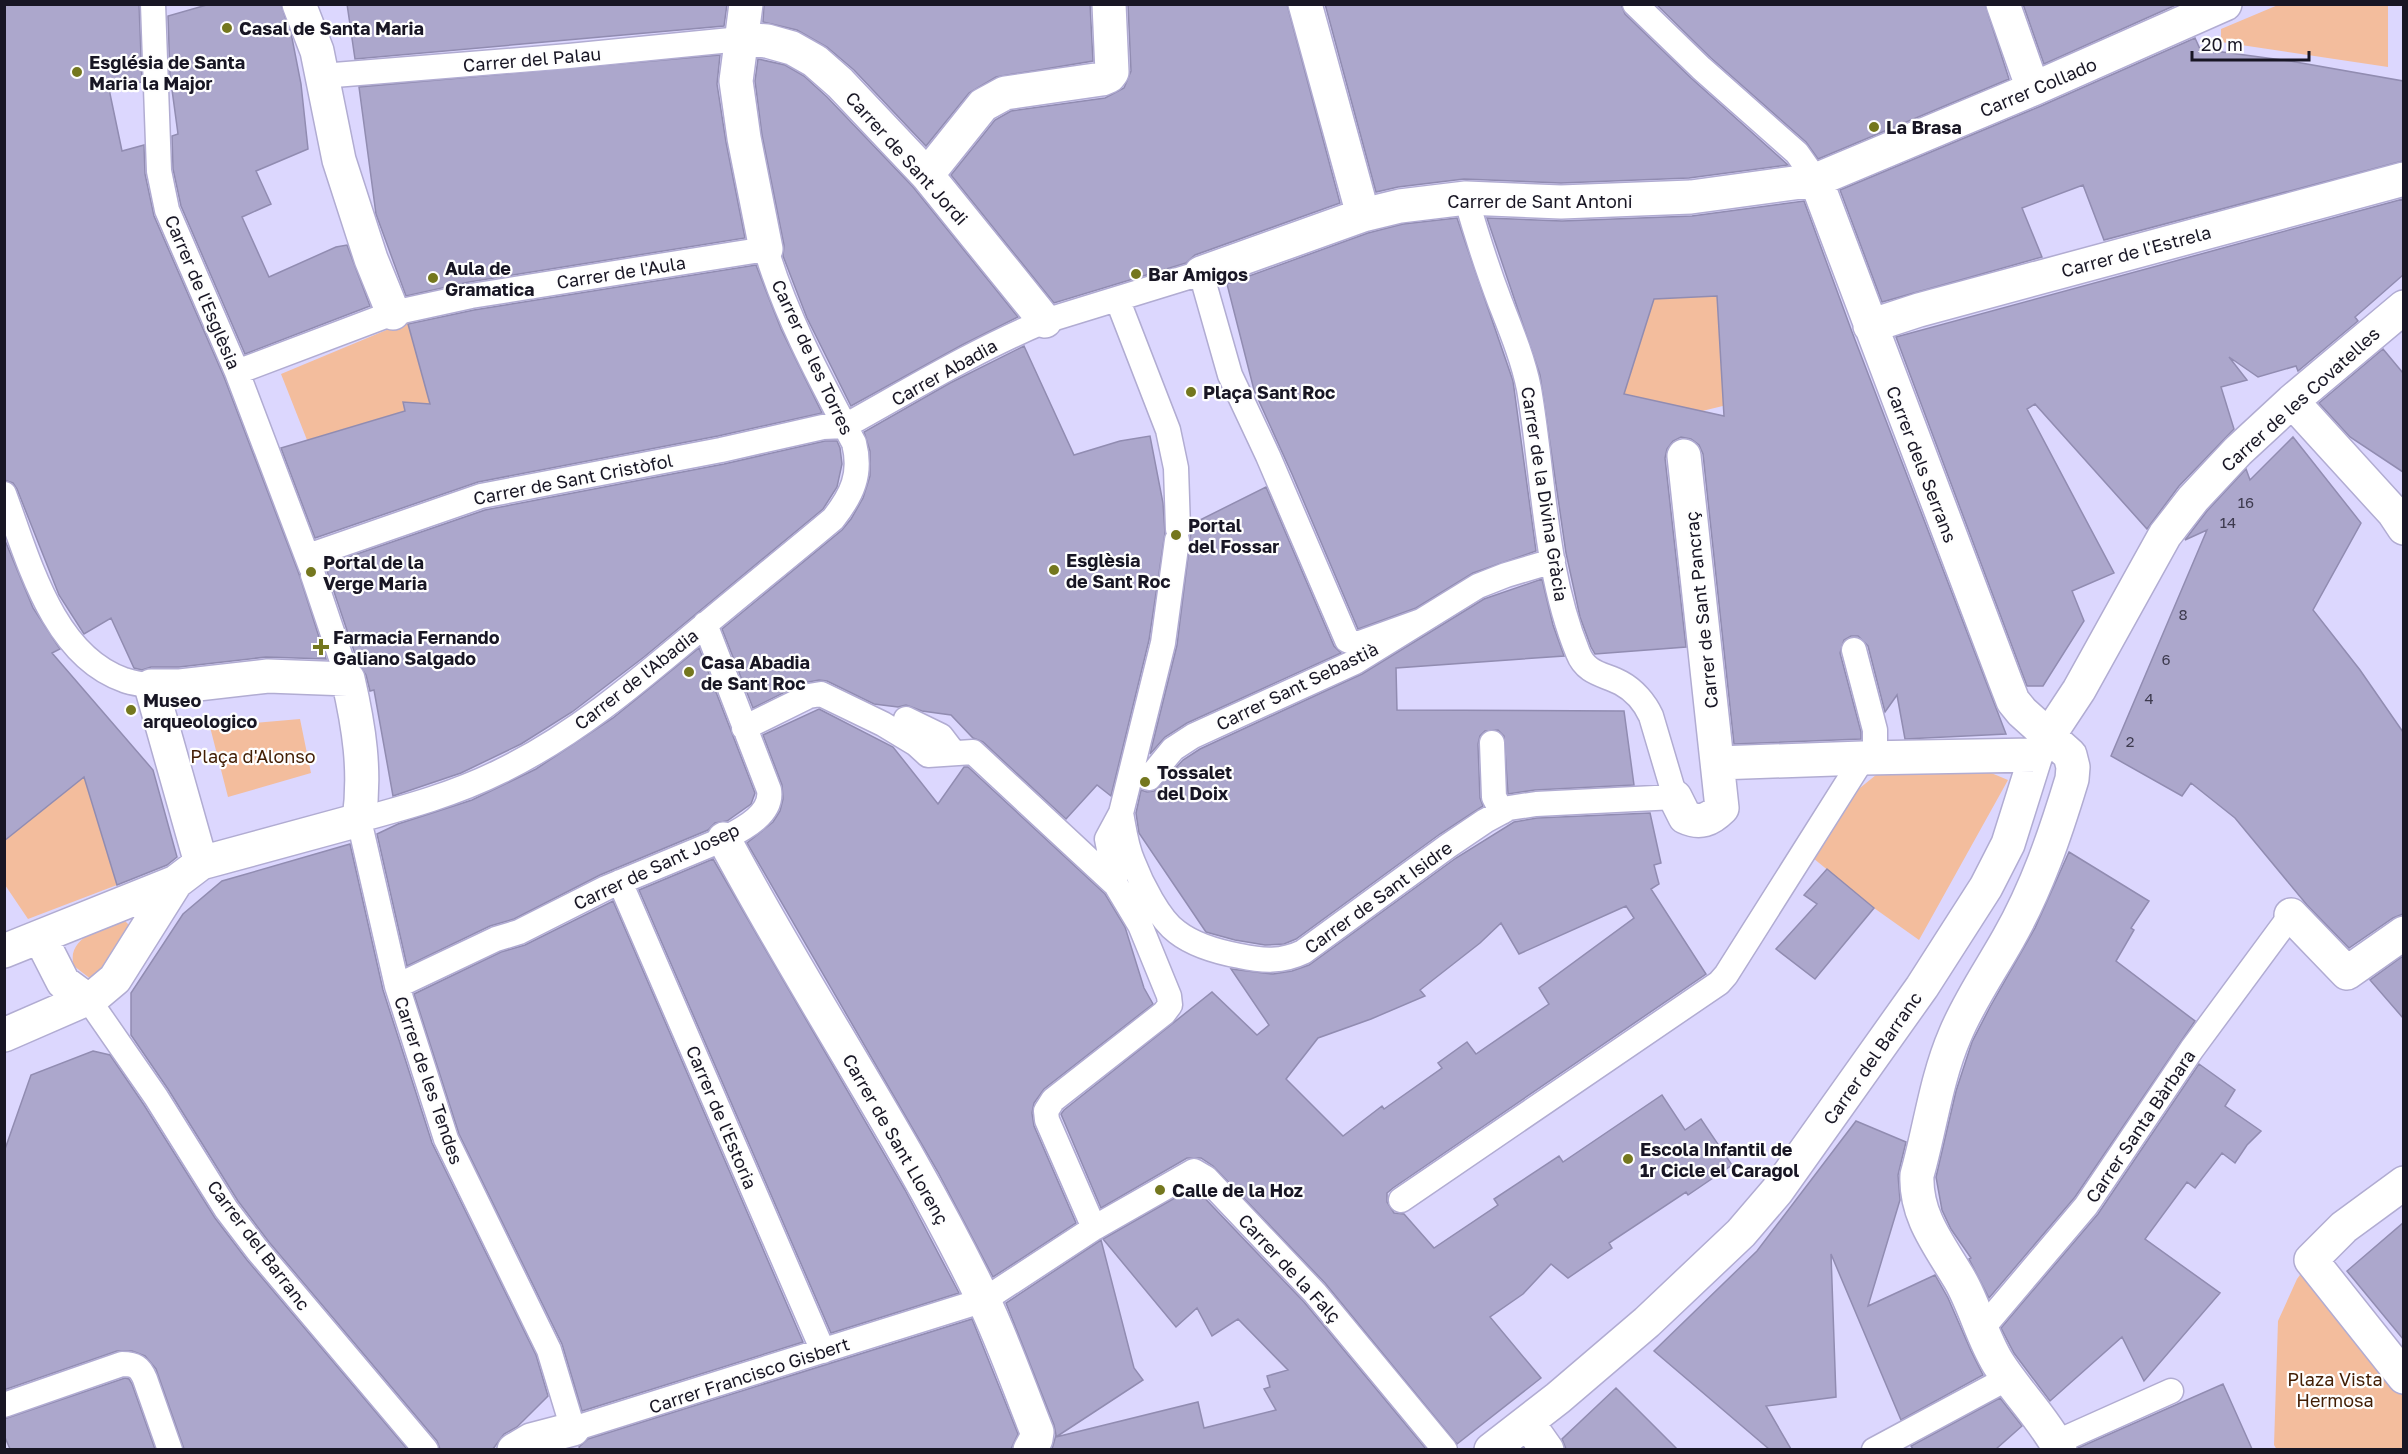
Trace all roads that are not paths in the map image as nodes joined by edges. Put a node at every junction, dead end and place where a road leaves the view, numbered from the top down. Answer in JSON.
{"nodes":[{"id":1,"x":153,"y":4,"type":"edge"},
{"id":2,"x":299,"y":4,"type":"edge"},
{"id":3,"x":746,"y":4,"type":"edge"},
{"id":4,"x":1109,"y":4,"type":"edge"},
{"id":5,"x":1305,"y":4,"type":"edge"},
{"id":6,"x":1635,"y":4,"type":"edge"},
{"id":7,"x":2003,"y":4,"type":"edge"},
{"id":8,"x":2225,"y":4,"type":"edge"},
{"id":9,"x":741,"y":39,"type":"junction"},
{"id":10,"x":322,"y":76,"type":"junction"},
{"id":11,"x":2033,"y":89,"type":"junction"},
{"id":12,"x":927,"y":175,"type":"junction"},
{"id":13,"x":2403,"y":178,"type":"edge"},
{"id":14,"x":1816,"y":180,"type":"junction"},
{"id":15,"x":1466,"y":198,"type":"junction"},
{"id":16,"x":1363,"y":215,"type":"junction"},
{"id":17,"x":766,"y":249,"type":"junction"},
{"id":18,"x":1201,"y":273,"type":"junction"},
{"id":19,"x":1118,"y":300,"type":"junction"},
{"id":20,"x":2403,"y":308,"type":"edge"},
{"id":21,"x":393,"y":313,"type":"junction"},
{"id":22,"x":1045,"y":321,"type":"junction"},
{"id":23,"x":1870,"y":326,"type":"junction"},
{"id":24,"x":237,"y":372,"type":"junction"},
{"id":25,"x":2292,"y":401,"type":"junction"},
{"id":26,"x":845,"y":426,"type":"junction"},
{"id":27,"x":1684,"y":456,"type":"dead end"},
{"id":28,"x":858,"y":465,"type":"joint"},
{"id":29,"x":4,"y":494,"type":"edge"},
{"id":30,"x":10,"y":525,"type":"edge"},
{"id":31,"x":2403,"y":528,"type":"edge"},
{"id":32,"x":1553,"y":561,"type":"junction"},
{"id":33,"x":311,"y":566,"type":"junction"},
{"id":34,"x":1421,"y":621,"type":"junction"},
{"id":35,"x":705,"y":624,"type":"junction"},
{"id":36,"x":1854,"y":650,"type":"dead end"},
{"id":37,"x":348,"y":680,"type":"junction"},
{"id":38,"x":151,"y":686,"type":"junction"},
{"id":39,"x":906,"y":718,"type":"dead end"},
{"id":40,"x":744,"y":728,"type":"junction"},
{"id":41,"x":1492,"y":743,"type":"dead end"},
{"id":42,"x":2041,"y":746,"type":"junction"},
{"id":43,"x":954,"y":753,"type":"junction"},
{"id":44,"x":1869,"y":758,"type":"junction"},
{"id":45,"x":1718,"y":764,"type":"junction"},
{"id":46,"x":1149,"y":778,"type":"dead end"},
{"id":47,"x":1675,"y":797,"type":"junction"},
{"id":48,"x":1502,"y":812,"type":"junction"},
{"id":49,"x":1121,"y":813,"type":"junction"},
{"id":50,"x":359,"y":819,"type":"junction"},
{"id":51,"x":724,"y":839,"type":"junction"},
{"id":52,"x":189,"y":873,"type":"junction"},
{"id":53,"x":620,"y":882,"type":"junction"},
{"id":54,"x":1116,"y":885,"type":"junction"},
{"id":55,"x":2291,"y":915,"type":"joint"},
{"id":56,"x":2403,"y":933,"type":"edge"},
{"id":57,"x":40,"y":937,"type":"junction"},
{"id":58,"x":4,"y":951,"type":"edge"},
{"id":59,"x":397,"y":986,"type":"junction"},
{"id":60,"x":86,"y":999,"type":"junction"},
{"id":61,"x":4,"y":1035,"type":"edge"},
{"id":62,"x":2403,"y":1183,"type":"edge"},
{"id":63,"x":1401,"y":1200,"type":"dead end"},
{"id":64,"x":1094,"y":1228,"type":"junction"},
{"id":65,"x":984,"y":1300,"type":"junction"},
{"id":66,"x":1981,"y":1330,"type":"junction"},
{"id":67,"x":823,"y":1351,"type":"junction"},
{"id":68,"x":2403,"y":1377,"type":"edge"},
{"id":69,"x":2008,"y":1378,"type":"junction"},
{"id":70,"x":2171,"y":1391,"type":"dead end"},
{"id":71,"x":4,"y":1404,"type":"edge"},
{"id":72,"x":1528,"y":1423,"type":"junction"},
{"id":73,"x":573,"y":1430,"type":"junction"},
{"id":74,"x":2058,"y":1446,"type":"edge"},
{"id":75,"x":170,"y":1449,"type":"edge"},
{"id":76,"x":426,"y":1449,"type":"edge"},
{"id":77,"x":514,"y":1449,"type":"edge"},
{"id":78,"x":1030,"y":1449,"type":"edge"},
{"id":79,"x":1445,"y":1449,"type":"edge"},
{"id":80,"x":1491,"y":1449,"type":"edge"},
{"id":81,"x":1547,"y":1449,"type":"edge"},
{"id":82,"x":1874,"y":1449,"type":"edge"}],
"edges":[{"from":1,"to":24,"type":"lane","name":"Carrer de l'Esglèsia"},
{"from":2,"to":10,"type":"street"},
{"from":3,"to":9,"type":"street"},
{"from":4,"to":12,"type":"street"},
{"from":5,"to":16,"type":"street"},
{"from":6,"to":14,"type":"lane"},
{"from":7,"to":11,"type":"street"},
{"from":8,"to":11,"type":"street","name":"Carrer Collado"},
{"from":9,"to":10,"type":"lane","name":"Carrer del Palau"},
{"from":9,"to":12,"type":"street","name":"Carrer de Sant Jordi"},
{"from":9,"to":17,"type":"street"},
{"from":10,"to":21,"type":"street"},
{"from":11,"to":14,"type":"street","name":"Carrer Collado"},
{"from":12,"to":22,"type":"street","name":"Carrer de Sant Jordi"},
{"from":13,"to":23,"type":"street","name":"Carrer de l'Estrela"},
{"from":14,"to":15,"type":"street","name":"Carrer de Sant Antoni"},
{"from":14,"to":23,"type":"street","name":"Carrer dels Serrans"},
{"from":15,"to":16,"type":"street","name":"Carrer de Sant Antoni"},
{"from":15,"to":32,"type":"lane","name":"Carrer de la Divina Gràcia"},
{"from":16,"to":18,"type":"street","name":"Carrer de Sant Antoni"},
{"from":17,"to":21,"type":"lane","name":"Carrer de l'Aula"},
{"from":17,"to":26,"type":"lane","name":"Carrer de les Torres"},
{"from":18,"to":19,"type":"lane","name":"Carrer Abadia"},
{"from":18,"to":34,"type":"lane"},
{"from":19,"to":22,"type":"lane","name":"Carrer Abadia"},
{"from":19,"to":49,"type":"lane"},
{"from":20,"to":25,"type":"street","name":"Carrer de les Covatelles"},
{"from":21,"to":24,"type":"lane","name":"Carrer de l'Aula"},
{"from":22,"to":26,"type":"lane","name":"Carrer Abadia"},
{"from":23,"to":42,"type":"street","name":"Carrer dels Serrans"},
{"from":24,"to":33,"type":"lane","name":"Carrer de l'Esglèsia"},
{"from":25,"to":31,"type":"street"},
{"from":25,"to":42,"type":"street","name":"Carrer de les Covatelles"},
{"from":26,"to":28,"type":"lane","name":"Carrer de les Torres"},
{"from":26,"to":33,"type":"lane","name":"Carrer de Sant Cristòfol"},
{"from":27,"to":45,"type":"street","name":"Carrer de Sant Pancraç"},
{"from":28,"to":35,"type":"lane","name":"Carrer de l'Abadia"},
{"from":29,"to":30,"type":"lane"},
{"from":30,"to":38,"type":"lane"},
{"from":32,"to":34,"type":"lane","name":"Carrer Sant Sebastià"},
{"from":32,"to":47,"type":"lane","name":"Carrer de la Divina Gràcia"},
{"from":33,"to":37,"type":"lane","name":"Carrer de l'Esglèsia"},
{"from":34,"to":46,"type":"lane","name":"Carrer Sant Sebastià"},
{"from":35,"to":40,"type":"lane","name":"Carrer de Sant Josep"},
{"from":35,"to":50,"type":"lane","name":"Carrer de l'Abadia"},
{"from":36,"to":44,"type":"lane"},
{"from":37,"to":38,"type":"street"},
{"from":37,"to":50,"type":"street"},
{"from":38,"to":52,"type":"street"},
{"from":39,"to":43,"type":"lane"},
{"from":40,"to":43,"type":"lane"},
{"from":40,"to":51,"type":"lane","name":"Carrer de Sant Josep"},
{"from":41,"to":48,"type":"lane"},
{"from":42,"to":44,"type":"street"},
{"from":42,"to":66,"type":"street","name":"Carrer dels Serrans"},
{"from":42,"to":72,"type":"street","name":"Carrer del Barranc"},
{"from":43,"to":54,"type":"lane"},
{"from":44,"to":45,"type":"street"},
{"from":44,"to":63,"type":"lane"},
{"from":45,"to":47,"type":"street","name":"Carrer de la Divina Gràcia"},
{"from":47,"to":48,"type":"lane","name":"Carrer de Sant Isidre"},
{"from":48,"to":49,"type":"lane","name":"Carrer de Sant Isidre"},
{"from":49,"to":54,"type":"lane"},
{"from":50,"to":52,"type":"street"},
{"from":50,"to":59,"type":"lane","name":"Carrer de les Tendes"},
{"from":51,"to":53,"type":"lane","name":"Carrer de Sant Josep"},
{"from":51,"to":65,"type":"street","name":"Carrer de Sant Llorenç"},
{"from":52,"to":57,"type":"street"},
{"from":52,"to":60,"type":"street"},
{"from":53,"to":59,"type":"lane","name":"Carrer de Sant Josep"},
{"from":53,"to":67,"type":"lane","name":"Carrer de l'Estoria"},
{"from":54,"to":64,"type":"lane"},
{"from":55,"to":56,"type":"street"},
{"from":55,"to":66,"type":"lane","name":"Carrer Santa Bàrbara"},
{"from":57,"to":58,"type":"street"},
{"from":57,"to":60,"type":"street"},
{"from":59,"to":73,"type":"lane","name":"Carrer de les Tendes"},
{"from":60,"to":61,"type":"street"},
{"from":60,"to":76,"type":"lane","name":"Carrer del Barranc"},
{"from":62,"to":68,"type":"street"},
{"from":64,"to":65,"type":"lane","name":"Carrer de la Falç"},
{"from":64,"to":79,"type":"lane","name":"Carrer de la Falç"},
{"from":65,"to":67,"type":"lane","name":"Carrer Francisco Gisbert"},
{"from":65,"to":78,"type":"street","name":"Carrer de Sant Llorenç"},
{"from":66,"to":69,"type":"street","name":"Carrer dels Serrans"},
{"from":67,"to":73,"type":"lane","name":"Carrer Francisco Gisbert"},
{"from":69,"to":74,"type":"street","name":"Carrer dels Serrans"},
{"from":69,"to":82,"type":"lane"},
{"from":70,"to":74,"type":"lane"},
{"from":71,"to":75,"type":"lane"},
{"from":72,"to":80,"type":"street","name":"Carrer del Barranc"},
{"from":72,"to":81,"type":"street"},
{"from":73,"to":77,"type":"street","name":"Carrer Francisco Gisbert"}]}
